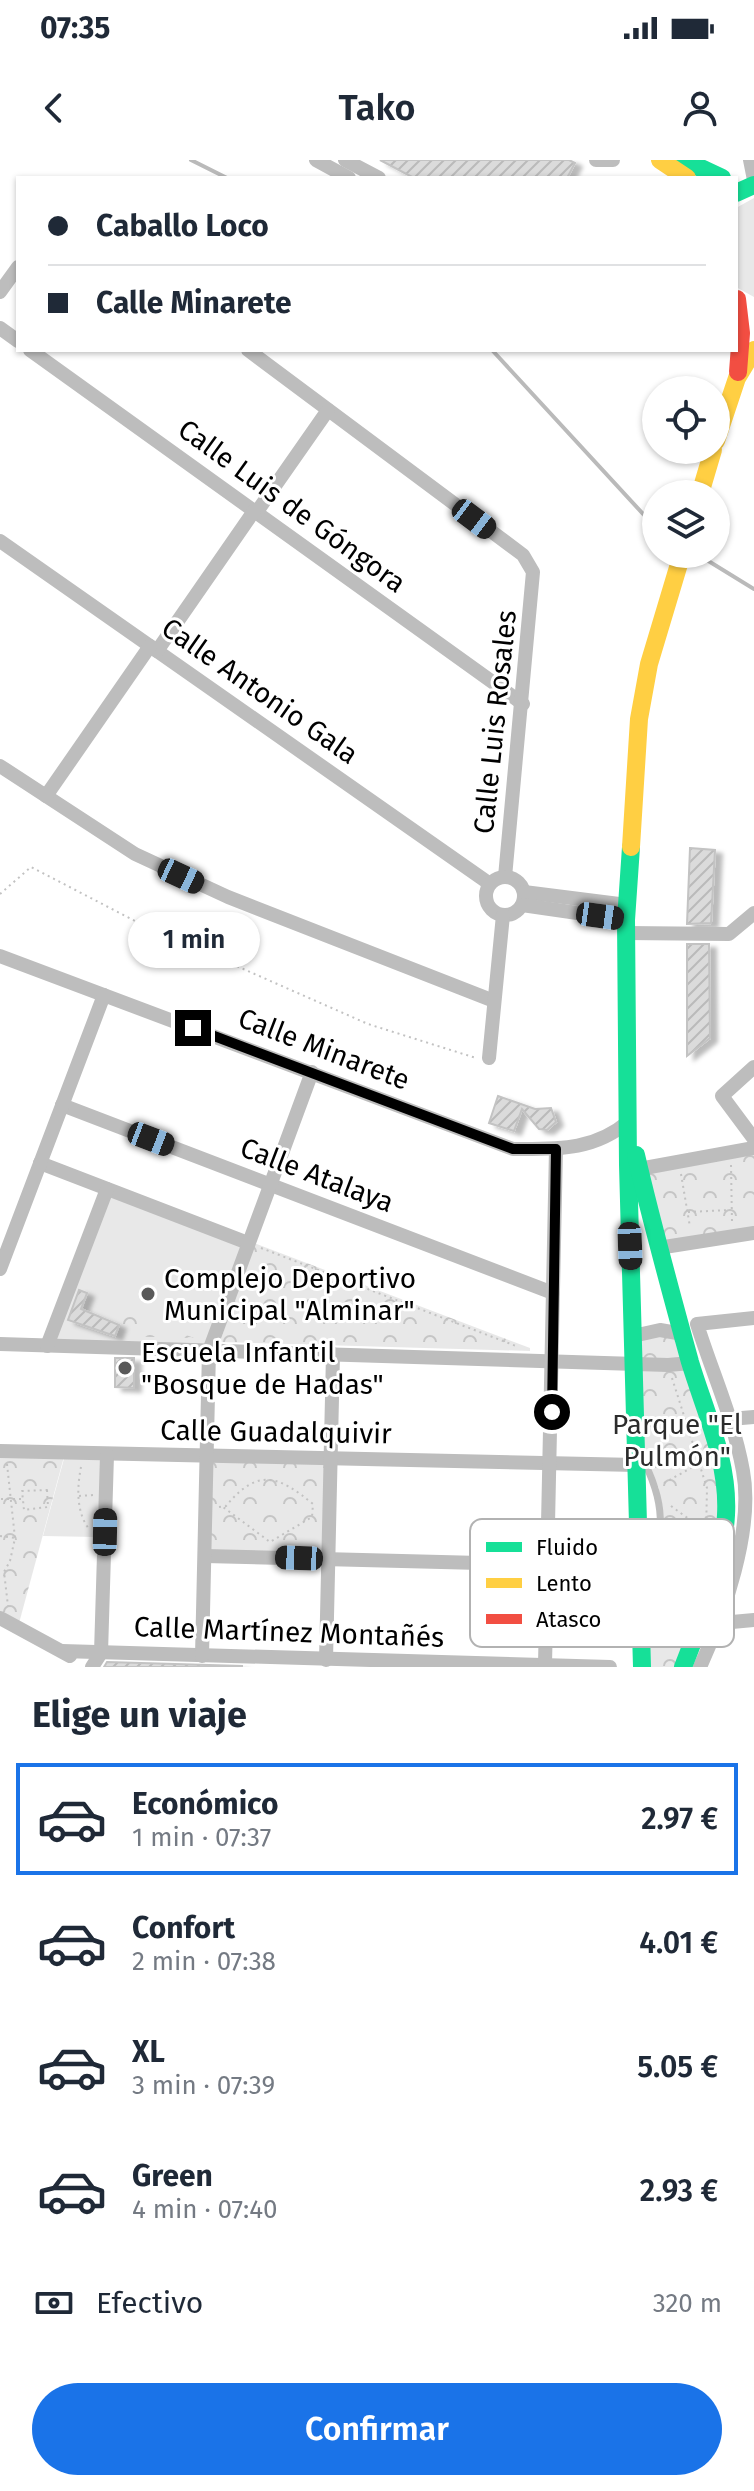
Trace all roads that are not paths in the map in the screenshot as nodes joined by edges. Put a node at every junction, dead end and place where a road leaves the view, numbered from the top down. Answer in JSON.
{"nodes":[{"id":1,"x":316,"y":160,"type":"edge"},
{"id":2,"x":345,"y":160,"type":"edge"},
{"id":3,"x":596,"y":160,"type":"edge"},
{"id":4,"x":613,"y":160,"type":"edge"},
{"id":5,"x":660,"y":160,"type":"edge"},
{"id":6,"x":684,"y":160,"type":"edge"},
{"id":7,"x":750,"y":160,"type":"edge"},
{"id":8,"x":345,"y":176,"type":"edge"},
{"id":9,"x":375,"y":176,"type":"edge"},
{"id":10,"x":684,"y":176,"type":"edge"},
{"id":11,"x":718,"y":176,"type":"edge"},
{"id":12,"x":745,"y":186,"type":"edge"},
{"id":13,"x":16,"y":270,"type":"edge"},
{"id":14,"x":0,"y":292,"type":"edge"},
{"id":15,"x":742,"y":301,"type":"edge"},
{"id":16,"x":754,"y":350,"type":"edge"},
{"id":17,"x":33,"y":352,"type":"edge"},
{"id":18,"x":251,"y":352,"type":"edge"},
{"id":19,"x":737,"y":378,"type":"junction"},
{"id":20,"x":730,"y":399,"type":"edge"},
{"id":21,"x":328,"y":410,"type":"junction"},
{"id":22,"x":255,"y":512,"type":"junction"},
{"id":23,"x":0,"y":541,"type":"edge"},
{"id":24,"x":678,"y":568,"type":"edge"},
{"id":25,"x":154,"y":649,"type":"junction"},
{"id":26,"x":523,"y":704,"type":"junction"},
{"id":27,"x":0,"y":766,"type":"edge"},
{"id":28,"x":46,"y":796,"type":"junction"},
{"id":29,"x":505,"y":877,"type":"junction"},
{"id":30,"x":490,"y":884,"type":"junction"},
{"id":31,"x":523,"y":899,"type":"junction"},
{"id":32,"x":754,"y":913,"type":"edge"},
{"id":33,"x":503,"y":915,"type":"junction"},
{"id":34,"x":626,"y":919,"type":"junction"},
{"id":35,"x":0,"y":956,"type":"edge"},
{"id":36,"x":104,"y":995,"type":"junction"},
{"id":37,"x":494,"y":1001,"type":"junction"},
{"id":38,"x":489,"y":1058,"type":"road end"},
{"id":39,"x":754,"y":1067,"type":"edge"},
{"id":40,"x":312,"y":1072,"type":"junction"},
{"id":41,"x":62,"y":1105,"type":"junction"},
{"id":42,"x":629,"y":1121,"type":"junction"},
{"id":43,"x":754,"y":1139,"type":"edge"},
{"id":44,"x":754,"y":1148,"type":"edge"},
{"id":45,"x":556,"y":1149,"type":"junction"},
{"id":46,"x":40,"y":1163,"type":"junction"},
{"id":47,"x":639,"y":1169,"type":"junction"},
{"id":48,"x":270,"y":1185,"type":"junction"},
{"id":49,"x":107,"y":1189,"type":"junction"},
{"id":50,"x":754,"y":1233,"type":"edge"},
{"id":51,"x":248,"y":1243,"type":"junction"},
{"id":52,"x":658,"y":1248,"type":"junction"},
{"id":53,"x":0,"y":1269,"type":"edge"},
{"id":54,"x":631,"y":1273,"type":"junction"},
{"id":55,"x":553,"y":1293,"type":"junction"},
{"id":56,"x":754,"y":1318,"type":"edge"},
{"id":57,"x":690,"y":1329,"type":"junction"},
{"id":58,"x":633,"y":1336,"type":"junction"},
{"id":59,"x":0,"y":1344,"type":"edge"},
{"id":60,"x":47,"y":1346,"type":"junction"},
{"id":61,"x":209,"y":1351,"type":"junction"},
{"id":62,"x":333,"y":1354,"type":"junction"},
{"id":63,"x":695,"y":1355,"type":"junction"},
{"id":64,"x":553,"y":1360,"type":"junction"},
{"id":65,"x":635,"y":1363,"type":"junction"},
{"id":66,"x":754,"y":1417,"type":"edge"},
{"id":67,"x":730,"y":1419,"type":"junction"},
{"id":68,"x":3,"y":1451,"type":"edge"},
{"id":69,"x":107,"y":1455,"type":"junction"},
{"id":70,"x":637,"y":1456,"type":"junction"},
{"id":71,"x":208,"y":1457,"type":"junction"},
{"id":72,"x":331,"y":1459,"type":"junction"},
{"id":73,"x":550,"y":1463,"type":"junction"},
{"id":74,"x":548,"y":1519,"type":"edge"},
{"id":75,"x":638,"y":1519,"type":"edge"},
{"id":76,"x":659,"y":1519,"type":"edge"},
{"id":77,"x":725,"y":1519,"type":"edge"},
{"id":78,"x":748,"y":1521,"type":"edge"},
{"id":79,"x":205,"y":1556,"type":"junction"},
{"id":80,"x":327,"y":1559,"type":"junction"},
{"id":81,"x":470,"y":1564,"type":"edge"},
{"id":82,"x":734,"y":1574,"type":"edge"},
{"id":83,"x":2,"y":1619,"type":"edge"},
{"id":84,"x":754,"y":1620,"type":"edge"},
{"id":85,"x":734,"y":1622,"type":"edge"},
{"id":86,"x":0,"y":1637,"type":"edge"},
{"id":87,"x":545,"y":1647,"type":"edge"},
{"id":88,"x":641,"y":1647,"type":"edge"},
{"id":89,"x":691,"y":1647,"type":"edge"},
{"id":90,"x":710,"y":1647,"type":"edge"},
{"id":91,"x":62,"y":1651,"type":"junction"},
{"id":92,"x":101,"y":1653,"type":"junction"},
{"id":93,"x":202,"y":1656,"type":"junction"},
{"id":94,"x":324,"y":1662,"type":"edge"},
{"id":95,"x":545,"y":1665,"type":"junction"},
{"id":96,"x":91,"y":1667,"type":"edge"},
{"id":97,"x":610,"y":1667,"type":"edge"},
{"id":98,"x":642,"y":1667,"type":"edge"},
{"id":99,"x":683,"y":1667,"type":"edge"},
{"id":100,"x":700,"y":1667,"type":"edge"}],
"edges":[{"from":1,"to":8,"type":"street"},
{"from":2,"to":9,"type":"street"},
{"from":3,"to":4,"type":"street"},
{"from":5,"to":10,"type":"street"},
{"from":6,"to":11,"type":"street"},
{"from":7,"to":12,"type":"street"},
{"from":13,"to":14,"type":"street"},
{"from":15,"to":19,"type":"street"},
{"from":16,"to":19,"type":"street"},
{"from":17,"to":22,"type":"street","name":"Calle Luis de Góngora"},
{"from":18,"to":21,"type":"street"},
{"from":19,"to":20,"type":"street"},
{"from":21,"to":22,"type":"street"},
{"from":21,"to":26,"type":"street","name":"Calle Luis Rosales"},
{"from":22,"to":25,"type":"street"},
{"from":22,"to":26,"type":"street","name":"Calle Luis de Góngora"},
{"from":23,"to":25,"type":"street","name":"Calle Antonio Gala"},
{"from":24,"to":34,"type":"street"},
{"from":25,"to":28,"type":"street"},
{"from":25,"to":30,"type":"street","name":"Calle Antonio Gala"},
{"from":26,"to":29,"type":"street","name":"Calle Luis Rosales"},
{"from":27,"to":28,"type":"street"},
{"from":28,"to":37,"type":"street"},
{"from":29,"to":30,"type":"street"},
{"from":29,"to":31,"type":"street"},
{"from":30,"to":33,"type":"street"},
{"from":31,"to":33,"type":"street"},
{"from":31,"to":34,"type":"street"},
{"from":32,"to":34,"type":"street"},
{"from":33,"to":37,"type":"street"},
{"from":34,"to":42,"type":"street"},
{"from":35,"to":36,"type":"street","name":"Calle Minarete"},
{"from":36,"to":40,"type":"street","name":"Calle Minarete"},
{"from":36,"to":41,"type":"street"},
{"from":37,"to":38,"type":"street"},
{"from":39,"to":43,"type":"street"},
{"from":40,"to":45,"type":"street","name":"Calle Minarete"},
{"from":40,"to":48,"type":"street"},
{"from":41,"to":46,"type":"street"},
{"from":41,"to":48,"type":"street","name":"Calle Atalaya"},
{"from":42,"to":45,"type":"street","name":"Calle Minarete"},
{"from":42,"to":47,"type":"street"},
{"from":42,"to":54,"type":"street"},
{"from":44,"to":47,"type":"street"},
{"from":45,"to":55,"type":"street"},
{"from":46,"to":49,"type":"street"},
{"from":46,"to":53,"type":"street"},
{"from":47,"to":52,"type":"street"},
{"from":48,"to":51,"type":"street"},
{"from":48,"to":55,"type":"street","name":"Calle Atalaya"},
{"from":49,"to":51,"type":"street"},
{"from":49,"to":60,"type":"street"},
{"from":50,"to":52,"type":"street"},
{"from":51,"to":61,"type":"street"},
{"from":52,"to":54,"type":"street"},
{"from":52,"to":57,"type":"street"},
{"from":54,"to":58,"type":"street"},
{"from":55,"to":64,"type":"street"},
{"from":56,"to":57,"type":"street"},
{"from":57,"to":58,"type":"street"},
{"from":57,"to":63,"type":"street"},
{"from":58,"to":65,"type":"street"},
{"from":59,"to":60,"type":"street"},
{"from":60,"to":61,"type":"street"},
{"from":61,"to":62,"type":"street"},
{"from":61,"to":71,"type":"street"},
{"from":62,"to":64,"type":"street"},
{"from":62,"to":72,"type":"street"},
{"from":63,"to":65,"type":"street"},
{"from":63,"to":67,"type":"street"},
{"from":63,"to":77,"type":"street"},
{"from":64,"to":65,"type":"street"},
{"from":64,"to":73,"type":"street"},
{"from":65,"to":70,"type":"street"},
{"from":66,"to":67,"type":"street"},
{"from":67,"to":78,"type":"street"},
{"from":68,"to":69,"type":"street","name":"Calle Guadalquivir"},
{"from":69,"to":71,"type":"street","name":"Calle Guadalquivir"},
{"from":69,"to":92,"type":"street"},
{"from":70,"to":73,"type":"street","name":"Calle Guadalquivir"},
{"from":70,"to":75,"type":"street"},
{"from":70,"to":76,"type":"lane"},
{"from":71,"to":72,"type":"street","name":"Calle Guadalquivir"},
{"from":71,"to":79,"type":"street"},
{"from":72,"to":73,"type":"street","name":"Calle Guadalquivir"},
{"from":72,"to":80,"type":"street"},
{"from":73,"to":74,"type":"street"},
{"from":78,"to":82,"type":"street"},
{"from":79,"to":80,"type":"street"},
{"from":79,"to":93,"type":"street"},
{"from":80,"to":81,"type":"street"},
{"from":80,"to":94,"type":"street"},
{"from":83,"to":86,"type":"street"},
{"from":83,"to":91,"type":"street"},
{"from":84,"to":85,"type":"street"},
{"from":87,"to":95,"type":"street"},
{"from":88,"to":98,"type":"street"},
{"from":89,"to":99,"type":"street"},
{"from":90,"to":100,"type":"street"},
{"from":91,"to":92,"type":"street","name":"Calle Martínez Montañés"},
{"from":91,"to":96,"type":"street"},
{"from":92,"to":93,"type":"street","name":"Calle Martínez Montañés"},
{"from":92,"to":96,"type":"street"},
{"from":93,"to":94,"type":"street","name":"Calle Martínez Montañés"},
{"from":94,"to":95,"type":"street","name":"Calle Martínez Montañés"},
{"from":95,"to":97,"type":"street","name":"Calle Martínez Montañés"}]}
